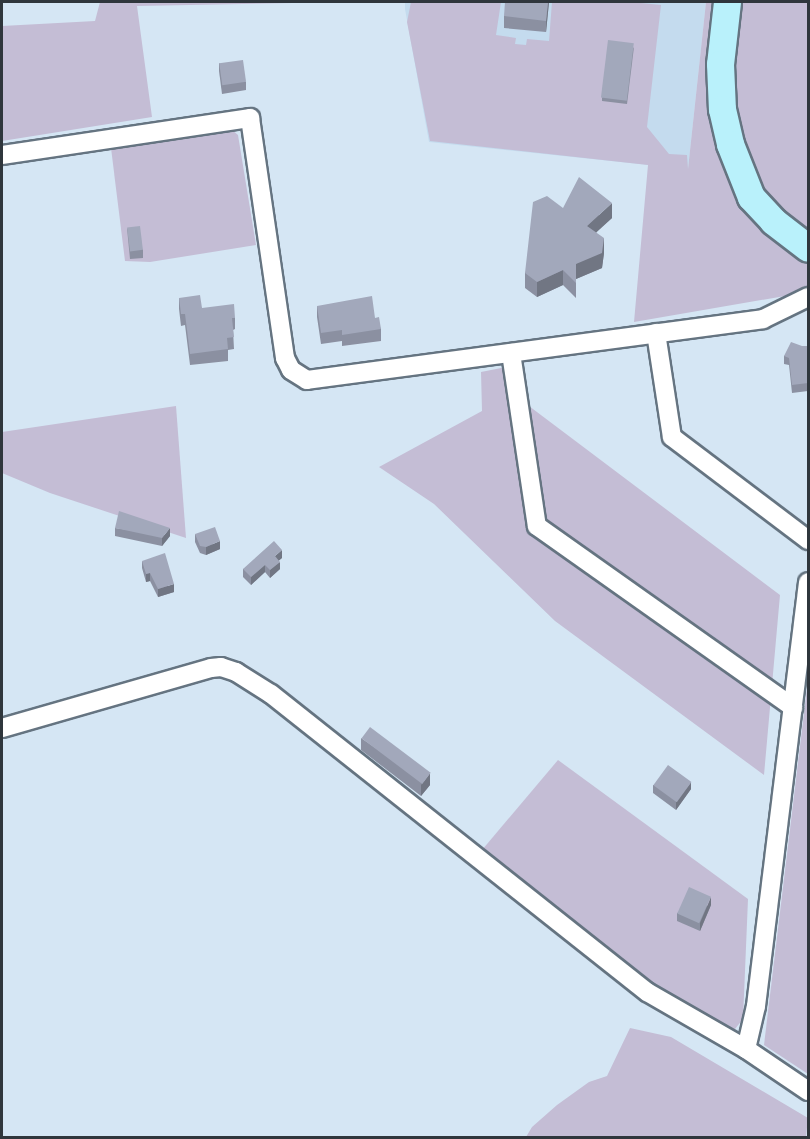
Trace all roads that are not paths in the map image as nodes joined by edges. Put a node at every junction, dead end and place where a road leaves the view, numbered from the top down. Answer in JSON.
{"nodes":[{"id":1,"x":728,"y":2,"type":"edge"},
{"id":2,"x":2,"y":155,"type":"edge"},
{"id":3,"x":808,"y":248,"type":"edge"},
{"id":4,"x":808,"y":297,"type":"edge"},
{"id":5,"x":656,"y":333,"type":"junction"},
{"id":6,"x":511,"y":353,"type":"junction"},
{"id":7,"x":808,"y":540,"type":"edge"},
{"id":8,"x":808,"y":582,"type":"edge"},
{"id":9,"x":793,"y":707,"type":"junction"},
{"id":10,"x":2,"y":728,"type":"edge"},
{"id":11,"x":746,"y":1049,"type":"junction"},
{"id":12,"x":808,"y":1091,"type":"edge"}],
"edges":[{"from":1,"to":3,"type":"street"},
{"from":2,"to":6,"type":"street"},
{"from":4,"to":5,"type":"street"},
{"from":5,"to":6,"type":"street"},
{"from":5,"to":7,"type":"street"},
{"from":6,"to":9,"type":"street"},
{"from":8,"to":9,"type":"street"},
{"from":9,"to":11,"type":"street"},
{"from":10,"to":11,"type":"street"},
{"from":11,"to":12,"type":"street"}]}
